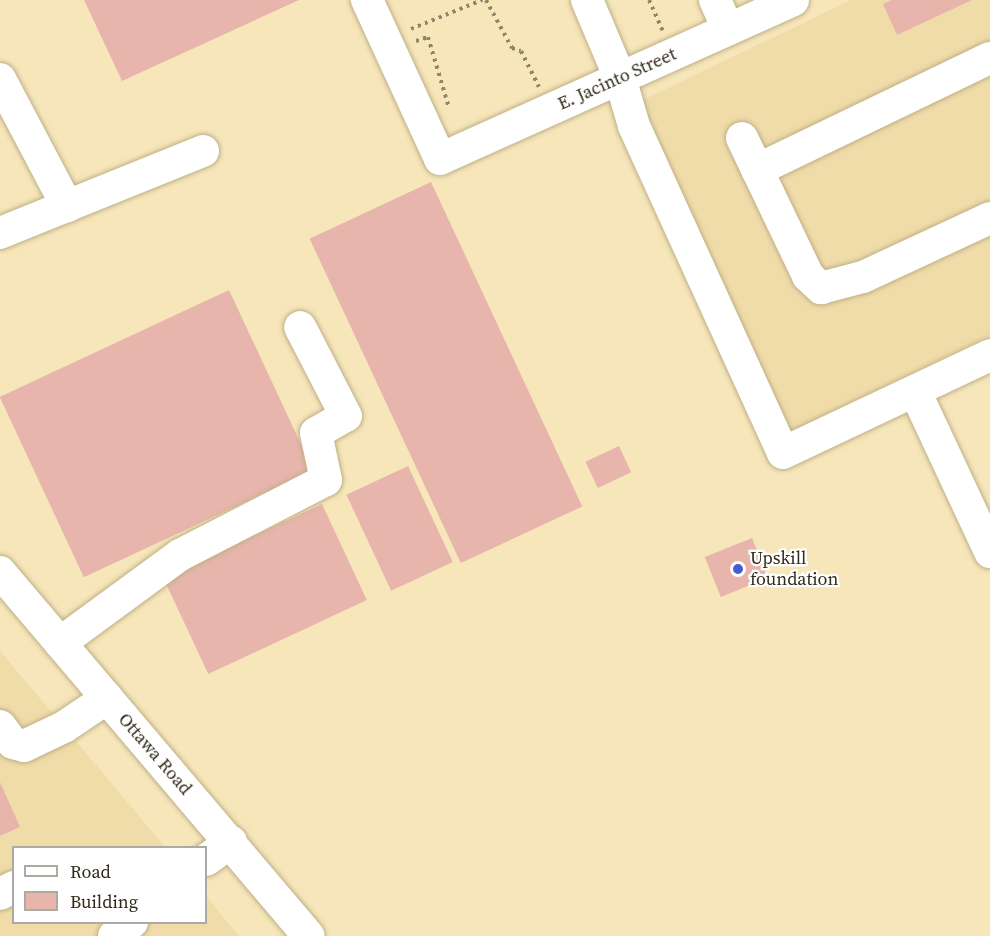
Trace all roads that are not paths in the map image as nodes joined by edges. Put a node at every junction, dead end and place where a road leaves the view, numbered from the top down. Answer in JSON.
{"nodes":[{"id":1,"x":367,"y":0,"type":"edge"},
{"id":2,"x":587,"y":0,"type":"edge"},
{"id":3,"x":715,"y":0,"type":"edge"},
{"id":4,"x":793,"y":0,"type":"edge"},
{"id":5,"x":728,"y":29,"type":"junction"},
{"id":6,"x":990,"y":58,"type":"edge"},
{"id":7,"x":620,"y":78,"type":"junction"},
{"id":8,"x":0,"y":79,"type":"edge"},
{"id":9,"x":742,"y":138,"type":"dead end"},
{"id":10,"x":203,"y":151,"type":"dead end"},
{"id":11,"x":757,"y":170,"type":"junction"},
{"id":12,"x":67,"y":206,"type":"junction"},
{"id":13,"x":990,"y":218,"type":"edge"},
{"id":14,"x":0,"y":233,"type":"edge"},
{"id":15,"x":300,"y":327,"type":"dead end"},
{"id":16,"x":990,"y":355,"type":"edge"},
{"id":17,"x":915,"y":391,"type":"junction"},
{"id":18,"x":990,"y":552,"type":"edge"},
{"id":19,"x":0,"y":572,"type":"edge"},
{"id":20,"x":60,"y":643,"type":"junction"},
{"id":21,"x":107,"y":698,"type":"junction"},
{"id":22,"x":0,"y":726,"type":"edge"},
{"id":23,"x":231,"y":842,"type":"junction"},
{"id":24,"x":207,"y":859,"type":"edge"},
{"id":25,"x":129,"y":924,"type":"edge"},
{"id":26,"x":114,"y":936,"type":"edge"},
{"id":27,"x":309,"y":936,"type":"edge"}],
"edges":[{"from":1,"to":7,"type":"street","name":"E. Jacinto Street"},
{"from":2,"to":7,"type":"street"},
{"from":3,"to":5,"type":"street"},
{"from":4,"to":5,"type":"street","name":"E. Jacinto Street"},
{"from":5,"to":7,"type":"street","name":"E. Jacinto Street"},
{"from":6,"to":11,"type":"street"},
{"from":7,"to":17,"type":"street"},
{"from":8,"to":12,"type":"street"},
{"from":9,"to":11,"type":"street"},
{"from":10,"to":12,"type":"street"},
{"from":11,"to":13,"type":"street"},
{"from":12,"to":14,"type":"street"},
{"from":15,"to":20,"type":"street"},
{"from":16,"to":17,"type":"street"},
{"from":17,"to":18,"type":"street"},
{"from":19,"to":20,"type":"street","name":"Ottawa Road"},
{"from":20,"to":21,"type":"street","name":"Ottawa Road"},
{"from":21,"to":22,"type":"street"},
{"from":21,"to":23,"type":"street","name":"Ottawa Road"},
{"from":23,"to":24,"type":"street"},
{"from":23,"to":27,"type":"street","name":"Ottawa Road"},
{"from":25,"to":26,"type":"street"}]}
